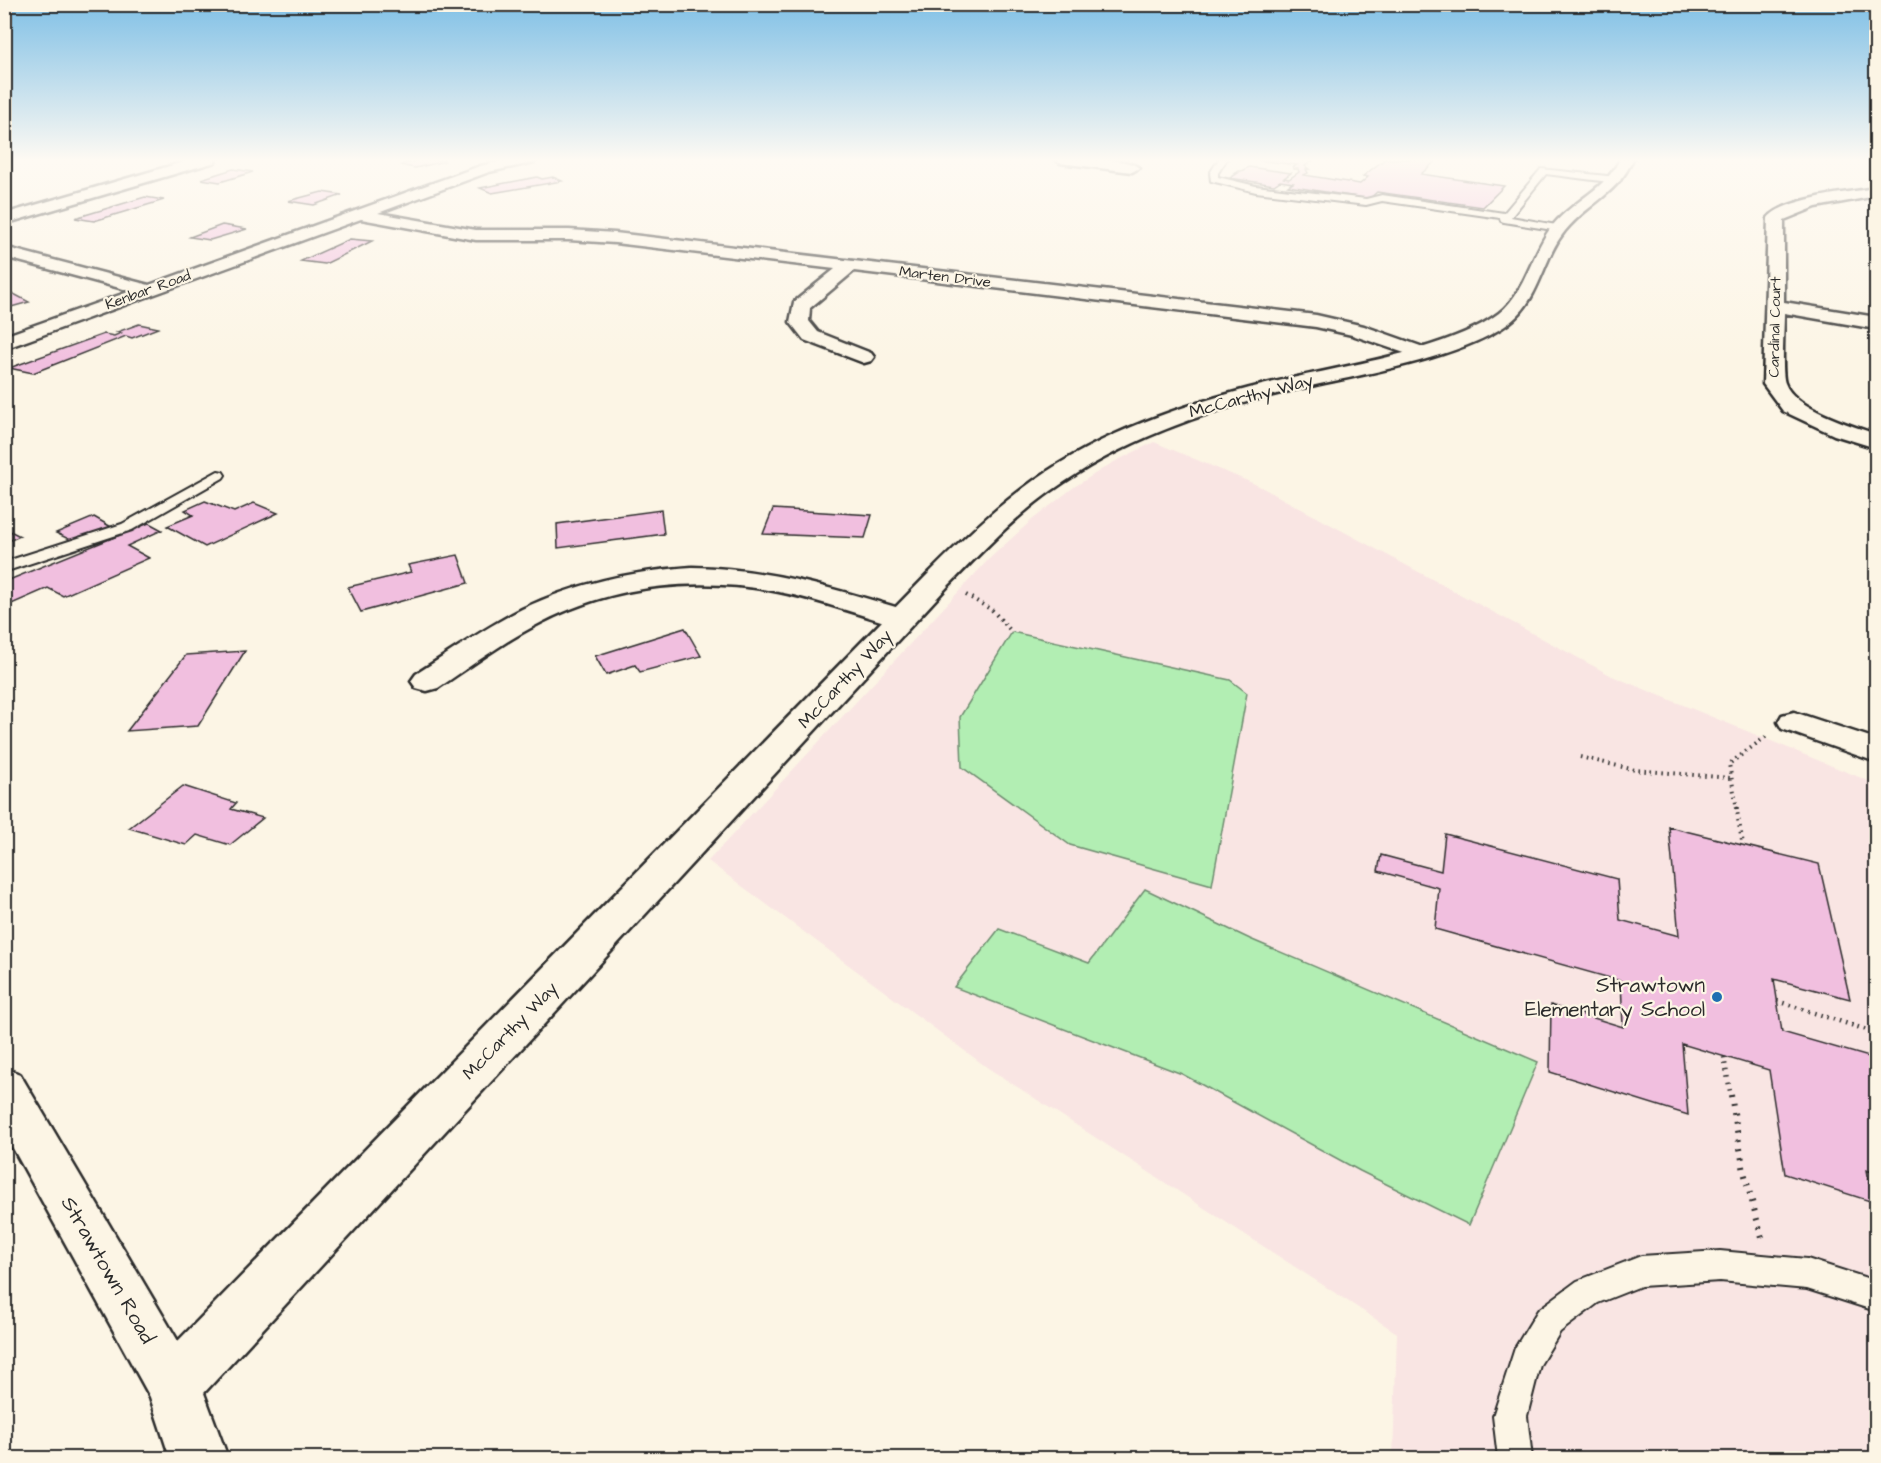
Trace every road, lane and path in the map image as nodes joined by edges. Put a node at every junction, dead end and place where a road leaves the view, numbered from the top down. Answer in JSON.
{"nodes":[{"id":1,"x":321,"y":227,"type":"edge"},
{"id":2,"x":433,"y":227,"type":"edge"},
{"id":3,"x":1555,"y":227,"type":"edge"},
{"id":4,"x":1776,"y":227,"type":"edge"},
{"id":5,"x":1559,"y":228,"type":"joint"},
{"id":6,"x":4,"y":252,"type":"edge"},
{"id":7,"x":850,"y":266,"type":"junction"},
{"id":8,"x":149,"y":290,"type":"junction"},
{"id":9,"x":1776,"y":306,"type":"junction"},
{"id":10,"x":1876,"y":323,"type":"edge"},
{"id":11,"x":4,"y":343,"type":"edge"},
{"id":12,"x":1422,"y":353,"type":"junction"},
{"id":13,"x":864,"y":357,"type":"dead end"},
{"id":14,"x":1876,"y":441,"type":"edge"},
{"id":15,"x":218,"y":475,"type":"dead end"},
{"id":16,"x":4,"y":567,"type":"edge"},
{"id":17,"x":933,"y":586,"type":"junction"},
{"id":18,"x":902,"y":618,"type":"junction"},
{"id":19,"x":1012,"y":632,"type":"dead end"},
{"id":20,"x":427,"y":681,"type":"dead end"},
{"id":21,"x":1794,"y":722,"type":"joint"},
{"id":22,"x":1876,"y":751,"type":"edge"},
{"id":23,"x":1580,"y":757,"type":"dead end"},
{"id":24,"x":1731,"y":778,"type":"junction"},
{"id":25,"x":1743,"y":845,"type":"dead end"},
{"id":26,"x":1777,"y":1001,"type":"dead end"},
{"id":27,"x":1876,"y":1033,"type":"edge"},
{"id":28,"x":1724,"y":1057,"type":"dead end"},
{"id":29,"x":4,"y":1088,"type":"edge"},
{"id":30,"x":1770,"y":1271,"type":"junction"},
{"id":31,"x":1876,"y":1296,"type":"edge"},
{"id":32,"x":173,"y":1385,"type":"junction"},
{"id":33,"x":199,"y":1458,"type":"edge"},
{"id":34,"x":1515,"y":1458,"type":"edge"}],
"edges":[{"from":1,"to":8,"type":"street","name":"Kenbar Road"},
{"from":2,"to":7,"type":"street","name":"Marten Drive"},
{"from":3,"to":5,"type":"lane"},
{"from":4,"to":9,"type":"street","name":"Cardinal Court"},
{"from":5,"to":12,"type":"street","name":"McCarthy Way"},
{"from":6,"to":8,"type":"street"},
{"from":7,"to":12,"type":"street","name":"Marten Drive"},
{"from":7,"to":13,"type":"street"},
{"from":8,"to":11,"type":"street","name":"Kenbar Road"},
{"from":9,"to":10,"type":"street"},
{"from":9,"to":14,"type":"street","name":"Cardinal Court"},
{"from":12,"to":17,"type":"street","name":"McCarthy Way"},
{"from":15,"to":16,"type":"lane"},
{"from":17,"to":18,"type":"street","name":"McCarthy Way"},
{"from":17,"to":19,"type":"path"},
{"from":18,"to":20,"type":"street"},
{"from":18,"to":32,"type":"street","name":"McCarthy Way"},
{"from":21,"to":22,"type":"street"},
{"from":21,"to":24,"type":"path"},
{"from":23,"to":24,"type":"path"},
{"from":24,"to":25,"type":"path"},
{"from":26,"to":27,"type":"path"},
{"from":28,"to":30,"type":"path"},
{"from":29,"to":32,"type":"street","name":"Strawtown Road"},
{"from":30,"to":31,"type":"lane"},
{"from":30,"to":34,"type":"lane"},
{"from":32,"to":33,"type":"street","name":"Strawtown Road"}]}
